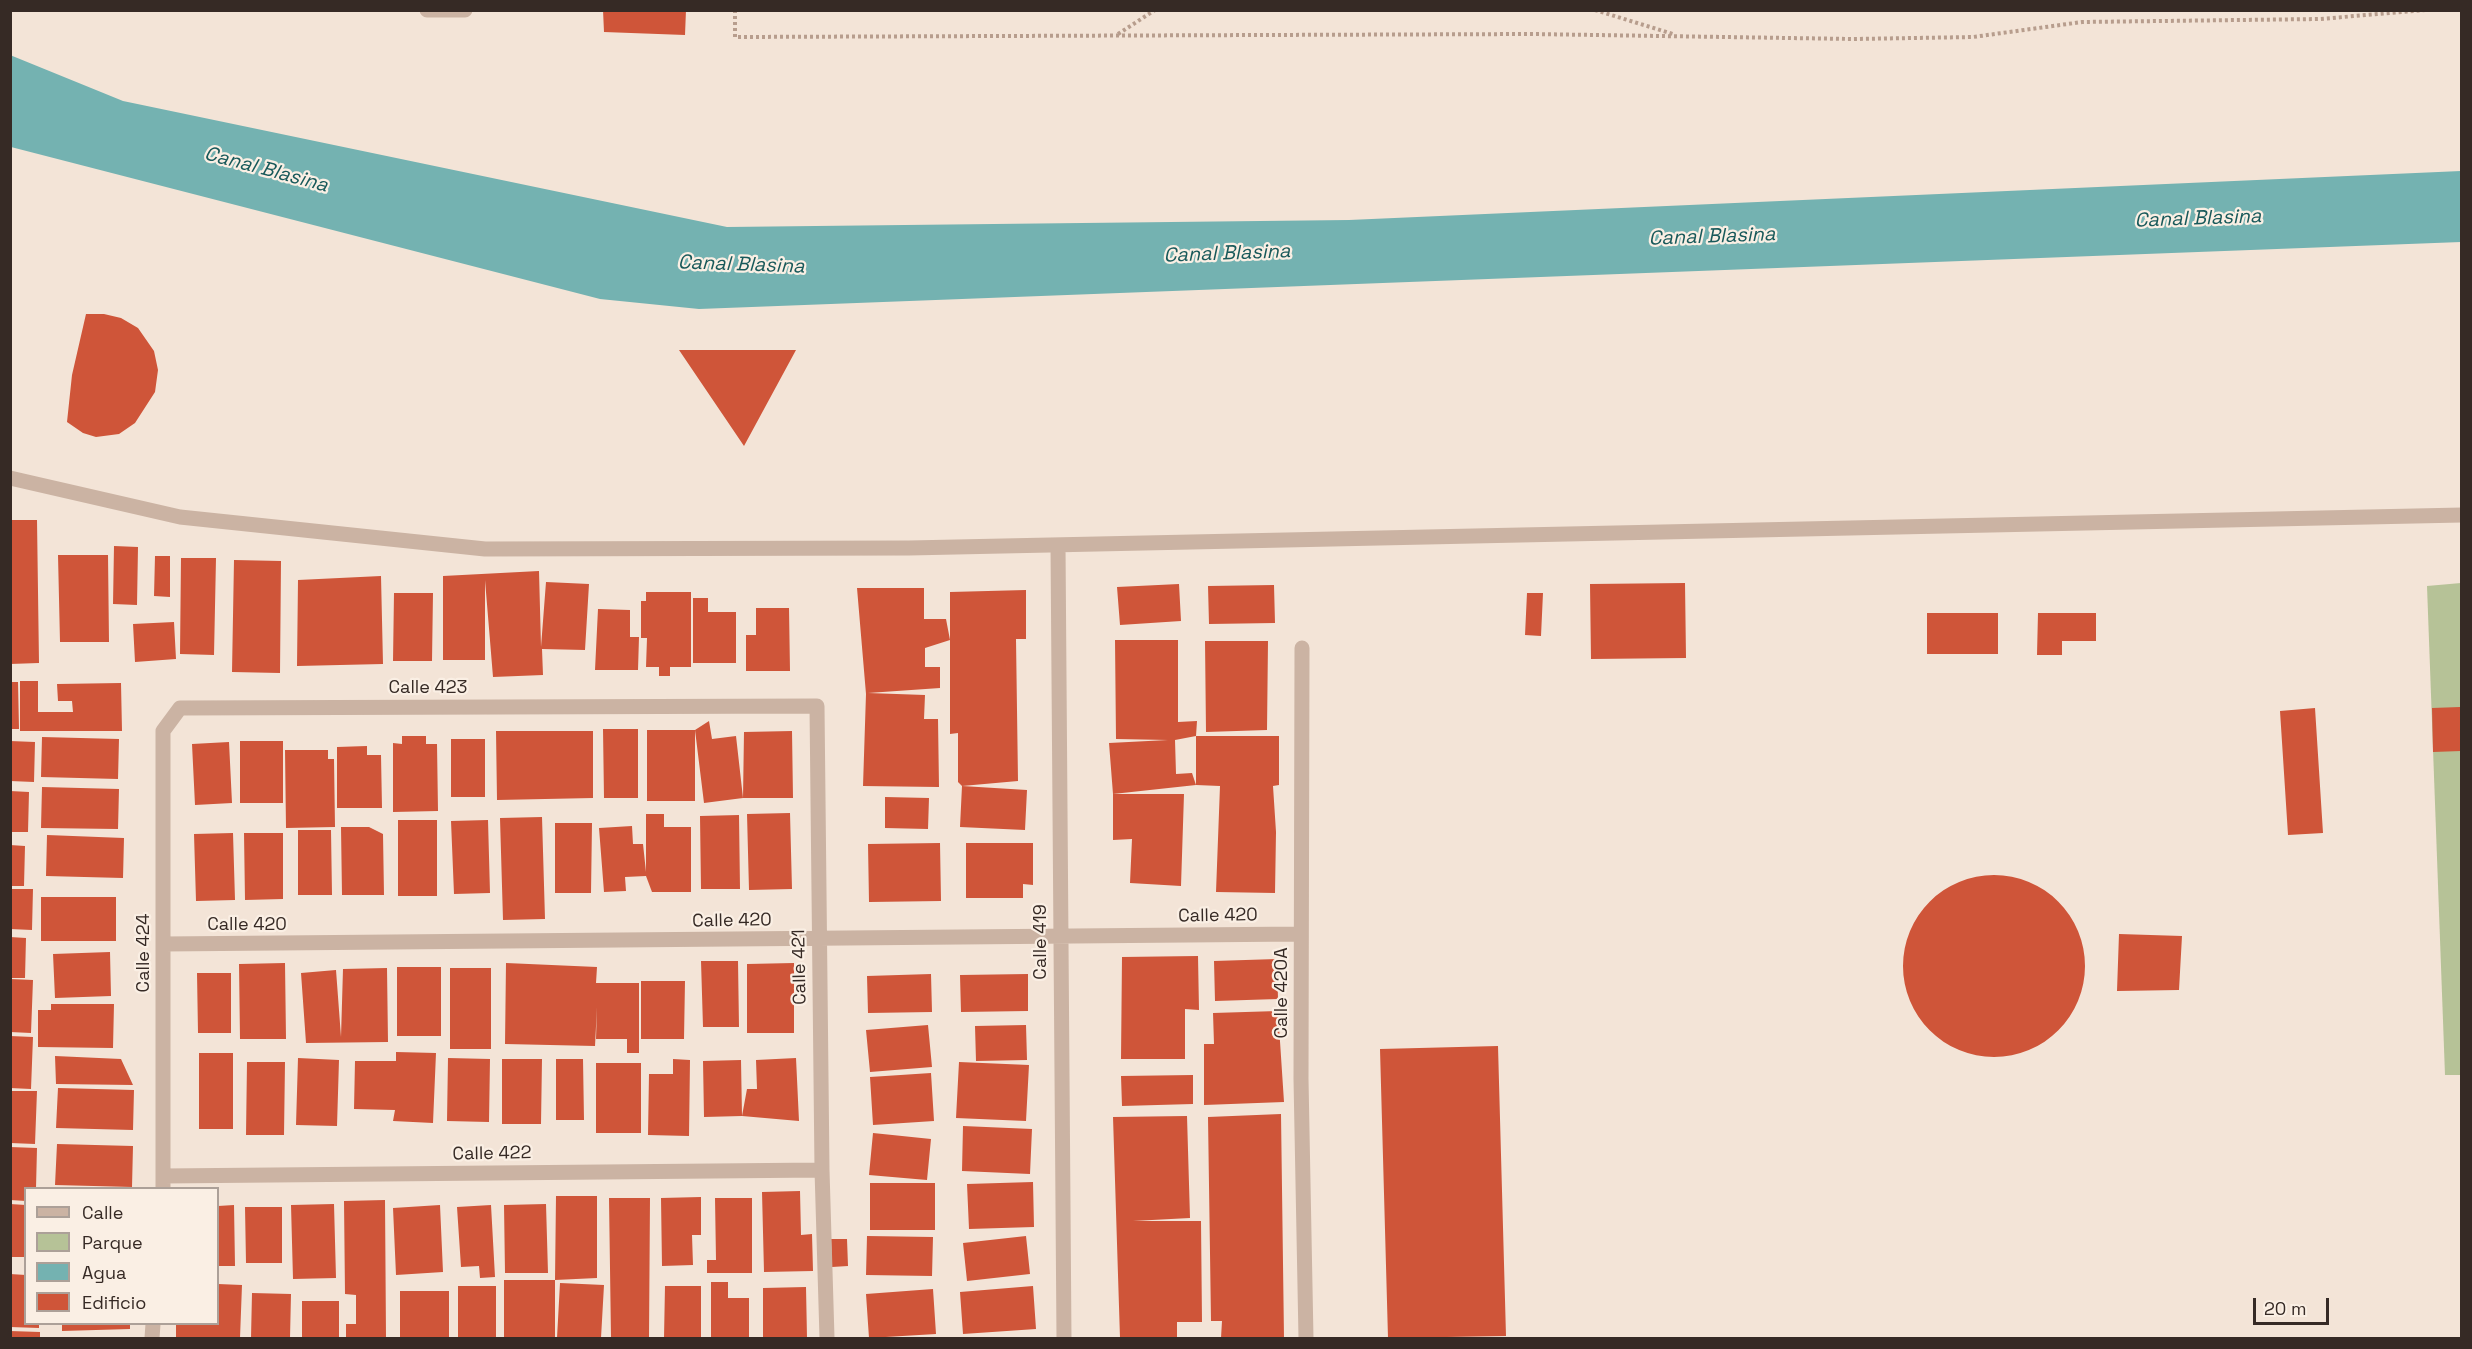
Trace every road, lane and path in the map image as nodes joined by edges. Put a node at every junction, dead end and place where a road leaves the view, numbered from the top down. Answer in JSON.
{"nodes":[{"id":1,"x":427,"y":10,"type":"edge"},
{"id":2,"x":465,"y":10,"type":"edge"},
{"id":3,"x":735,"y":10,"type":"edge"},
{"id":4,"x":806,"y":10,"type":"edge"},
{"id":5,"x":982,"y":10,"type":"edge"},
{"id":6,"x":1155,"y":10,"type":"edge"},
{"id":7,"x":1595,"y":10,"type":"edge"},
{"id":8,"x":2425,"y":10,"type":"edge"},
{"id":9,"x":894,"y":11,"type":"edge"},
{"id":10,"x":1116,"y":35,"type":"junction"},
{"id":11,"x":1680,"y":36,"type":"junction"},
{"id":12,"x":10,"y":478,"type":"edge"},
{"id":13,"x":2462,"y":515,"type":"edge"},
{"id":14,"x":1058,"y":545,"type":"junction"},
{"id":15,"x":1302,"y":648,"type":"dead end"},
{"id":16,"x":705,"y":708,"type":"joint"},
{"id":17,"x":163,"y":730,"type":"joint"},
{"id":18,"x":1302,"y":934,"type":"junction"},
{"id":19,"x":1060,"y":938,"type":"junction"},
{"id":20,"x":819,"y":939,"type":"junction"},
{"id":21,"x":164,"y":944,"type":"junction"},
{"id":22,"x":822,"y":1170,"type":"junction"},
{"id":23,"x":163,"y":1182,"type":"edge"},
{"id":24,"x":827,"y":1338,"type":"edge"},
{"id":25,"x":1064,"y":1338,"type":"edge"},
{"id":26,"x":1306,"y":1338,"type":"edge"}],
"edges":[{"from":1,"to":2,"type":"street"},
{"from":3,"to":10,"type":"path"},
{"from":4,"to":9,"type":"path"},
{"from":5,"to":9,"type":"path"},
{"from":6,"to":10,"type":"path"},
{"from":7,"to":11,"type":"path"},
{"from":8,"to":11,"type":"path"},
{"from":10,"to":11,"type":"path"},
{"from":12,"to":14,"type":"street"},
{"from":13,"to":14,"type":"street"},
{"from":14,"to":19,"type":"street","name":"Calle 419"},
{"from":15,"to":18,"type":"street","name":"Calle 420A"},
{"from":16,"to":17,"type":"street","name":"Calle 423"},
{"from":16,"to":20,"type":"street","name":"Calle 421"},
{"from":17,"to":21,"type":"street","name":"Calle 424"},
{"from":18,"to":19,"type":"street","name":"Calle 420"},
{"from":18,"to":26,"type":"street","name":"Calle 420A"},
{"from":19,"to":20,"type":"street","name":"Calle 420"},
{"from":19,"to":25,"type":"street","name":"Calle 419"},
{"from":20,"to":21,"type":"street","name":"Calle 420"},
{"from":20,"to":22,"type":"street","name":"Calle 421"},
{"from":21,"to":23,"type":"street","name":"Calle 424"},
{"from":22,"to":23,"type":"street","name":"Calle 422"},
{"from":22,"to":24,"type":"street","name":"Calle 421"}]}
